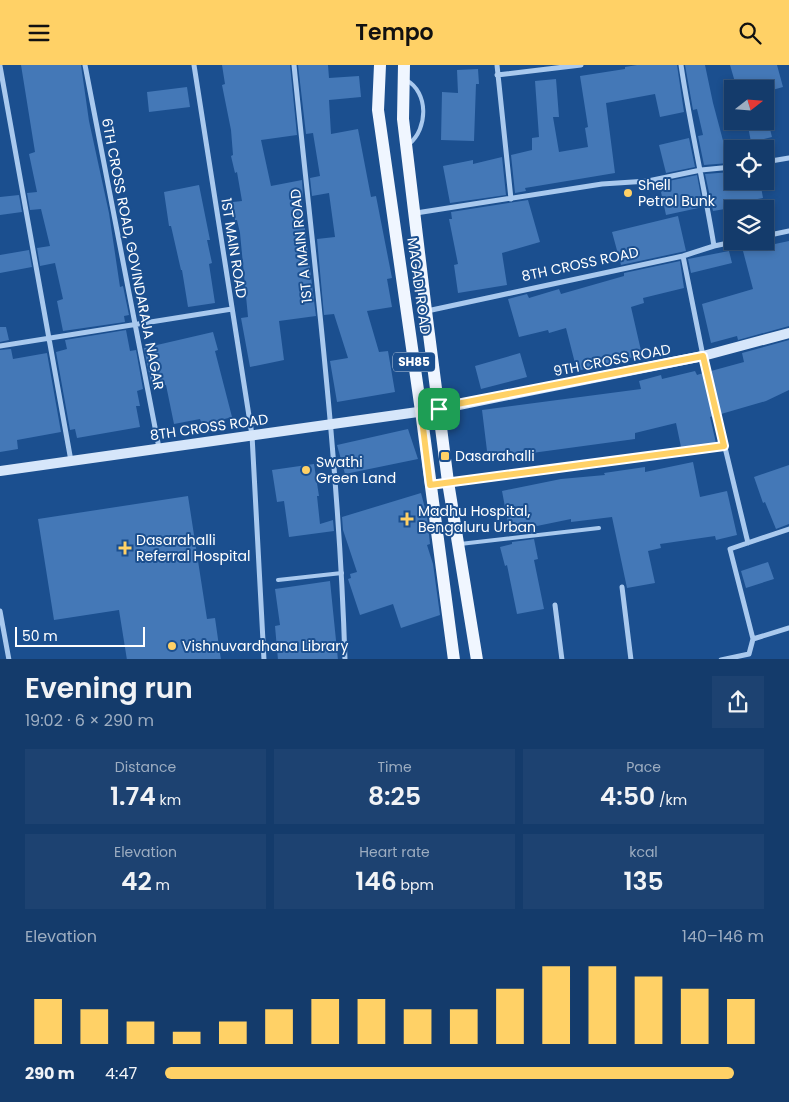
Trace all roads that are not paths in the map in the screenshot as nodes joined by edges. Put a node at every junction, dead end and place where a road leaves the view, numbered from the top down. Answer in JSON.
{"nodes":[{"id":1,"x":85,"y":65,"type":"edge"},
{"id":2,"x":194,"y":65,"type":"edge"},
{"id":3,"x":294,"y":65,"type":"edge"},
{"id":4,"x":380,"y":65,"type":"edge"},
{"id":5,"x":404,"y":65,"type":"edge"},
{"id":6,"x":497,"y":65,"type":"edge"},
{"id":7,"x":581,"y":65,"type":"edge"},
{"id":8,"x":681,"y":65,"type":"edge"},
{"id":9,"x":0,"y":66,"type":"edge"},
{"id":10,"x":497,"y":75,"type":"junction"},
{"id":11,"x":404,"y":79,"type":"junction"},
{"id":12,"x":407,"y":146,"type":"junction"},
{"id":13,"x":789,"y":158,"type":"edge"},
{"id":14,"x":774,"y":160,"type":"edge"},
{"id":15,"x":724,"y":168,"type":"edge"},
{"id":16,"x":702,"y":170,"type":"junction"},
{"id":17,"x":511,"y":199,"type":"junction"},
{"id":18,"x":416,"y":213,"type":"junction"},
{"id":19,"x":789,"y":231,"type":"edge"},
{"id":20,"x":774,"y":234,"type":"edge"},
{"id":21,"x":724,"y":244,"type":"edge"},
{"id":22,"x":714,"y":246,"type":"junction"},
{"id":23,"x":683,"y":256,"type":"junction"},
{"id":24,"x":232,"y":309,"type":"junction"},
{"id":25,"x":426,"y":311,"type":"junction"},
{"id":26,"x":135,"y":324,"type":"junction"},
{"id":27,"x":789,"y":333,"type":"edge"},
{"id":28,"x":49,"y":338,"type":"junction"},
{"id":29,"x":0,"y":346,"type":"edge"},
{"id":30,"x":703,"y":356,"type":"junction"},
{"id":31,"x":439,"y":409,"type":"junction"},
{"id":32,"x":421,"y":411,"type":"junction"},
{"id":33,"x":330,"y":424,"type":"junction"},
{"id":34,"x":252,"y":435,"type":"junction"},
{"id":35,"x":724,"y":446,"type":"junction"},
{"id":36,"x":159,"y":448,"type":"junction"},
{"id":37,"x":70,"y":461,"type":"junction"},
{"id":38,"x":0,"y":471,"type":"edge"},
{"id":39,"x":448,"y":482,"type":"junction"},
{"id":40,"x":430,"y":485,"type":"junction"},
{"id":41,"x":599,"y":528,"type":"dead end"},
{"id":42,"x":789,"y":529,"type":"edge"},
{"id":43,"x":748,"y":543,"type":"junction"},
{"id":44,"x":458,"y":545,"type":"junction"},
{"id":45,"x":342,"y":573,"type":"junction"},
{"id":46,"x":278,"y":580,"type":"dead end"},
{"id":47,"x":622,"y":587,"type":"dead end"},
{"id":48,"x":555,"y":605,"type":"dead end"},
{"id":49,"x":0,"y":611,"type":"edge"},
{"id":50,"x":789,"y":628,"type":"edge"},
{"id":51,"x":753,"y":639,"type":"junction"},
{"id":52,"x":750,"y":657,"type":"edge"},
{"id":53,"x":9,"y":659,"type":"edge"},
{"id":54,"x":264,"y":659,"type":"edge"},
{"id":55,"x":345,"y":659,"type":"edge"},
{"id":56,"x":454,"y":659,"type":"edge"},
{"id":57,"x":477,"y":659,"type":"edge"},
{"id":58,"x":562,"y":659,"type":"edge"},
{"id":59,"x":631,"y":659,"type":"edge"},
{"id":60,"x":721,"y":659,"type":"edge"}],
"edges":[{"from":1,"to":26,"type":"street","name":"6TH CROSS ROAD, GOVINDARAJA NAGAR"},
{"from":2,"to":24,"type":"street","name":"1ST MAIN ROAD"},
{"from":3,"to":33,"type":"street","name":"1ST A MAIN ROAD"},
{"from":4,"to":32,"type":"main road","name":"MAGADI ROAD","number":"SH85"},
{"from":5,"to":11,"type":"main road","name":"MAGADI ROAD","number":"SH85"},
{"from":6,"to":10,"type":"street"},
{"from":7,"to":10,"type":"street"},
{"from":8,"to":16,"type":"street"},
{"from":9,"to":28,"type":"street"},
{"from":10,"to":17,"type":"street"},
{"from":11,"to":12,"type":"main road","name":"MAGADI ROAD","number":"SH85"},
{"from":11,"to":12,"type":"lane"},
{"from":12,"to":18,"type":"main road","name":"MAGADI ROAD","number":"SH85"},
{"from":13,"to":14,"type":"street"},
{"from":15,"to":16,"type":"street"},
{"from":16,"to":17,"type":"street"},
{"from":16,"to":22,"type":"street"},
{"from":17,"to":18,"type":"street"},
{"from":18,"to":25,"type":"main road","name":"MAGADI ROAD","number":"SH85"},
{"from":19,"to":20,"type":"street"},
{"from":21,"to":22,"type":"street","name":"8TH CROSS ROAD"},
{"from":22,"to":23,"type":"street","name":"8TH CROSS ROAD"},
{"from":23,"to":25,"type":"street","name":"8TH CROSS ROAD"},
{"from":23,"to":30,"type":"street"},
{"from":24,"to":26,"type":"street"},
{"from":24,"to":34,"type":"street","name":"1ST MAIN ROAD"},
{"from":25,"to":31,"type":"main road","name":"MAGADI ROAD","number":"SH85"},
{"from":26,"to":28,"type":"street"},
{"from":26,"to":36,"type":"street","name":"6TH CROSS ROAD, GOVINDARAJA NAGAR"},
{"from":27,"to":30,"type":"main road","name":"9TH CROSS ROAD"},
{"from":28,"to":29,"type":"street"},
{"from":28,"to":37,"type":"street"},
{"from":30,"to":31,"type":"main road","name":"9TH CROSS ROAD"},
{"from":30,"to":35,"type":"street"},
{"from":31,"to":32,"type":"main road","name":"9TH CROSS ROAD"},
{"from":31,"to":39,"type":"main road","name":"MAGADI ROAD","number":"SH85"},
{"from":32,"to":33,"type":"main road","name":"8TH CROSS ROAD"},
{"from":32,"to":40,"type":"main road","name":"MAGADI ROAD","number":"SH85"},
{"from":33,"to":34,"type":"main road","name":"8TH CROSS ROAD"},
{"from":33,"to":45,"type":"street","name":"1ST A MAIN ROAD"},
{"from":34,"to":36,"type":"main road","name":"8TH CROSS ROAD"},
{"from":34,"to":54,"type":"street"},
{"from":35,"to":39,"type":"street"},
{"from":35,"to":43,"type":"street"},
{"from":36,"to":37,"type":"main road","name":"8TH CROSS ROAD"},
{"from":37,"to":38,"type":"main road","name":"8TH CROSS ROAD"},
{"from":39,"to":40,"type":"street"},
{"from":39,"to":44,"type":"main road","name":"MAGADI ROAD","number":"SH85"},
{"from":40,"to":56,"type":"main road","name":"MAGADI ROAD","number":"SH85"},
{"from":41,"to":44,"type":"lane"},
{"from":42,"to":43,"type":"street"},
{"from":43,"to":51,"type":"street"},
{"from":44,"to":57,"type":"main road","name":"MAGADI ROAD","number":"SH85"},
{"from":45,"to":46,"type":"lane"},
{"from":45,"to":55,"type":"street","name":"1ST A MAIN ROAD"},
{"from":47,"to":59,"type":"street"},
{"from":48,"to":58,"type":"street"},
{"from":49,"to":53,"type":"street"},
{"from":50,"to":51,"type":"street"},
{"from":51,"to":52,"type":"street"},
{"from":52,"to":60,"type":"street"}]}
